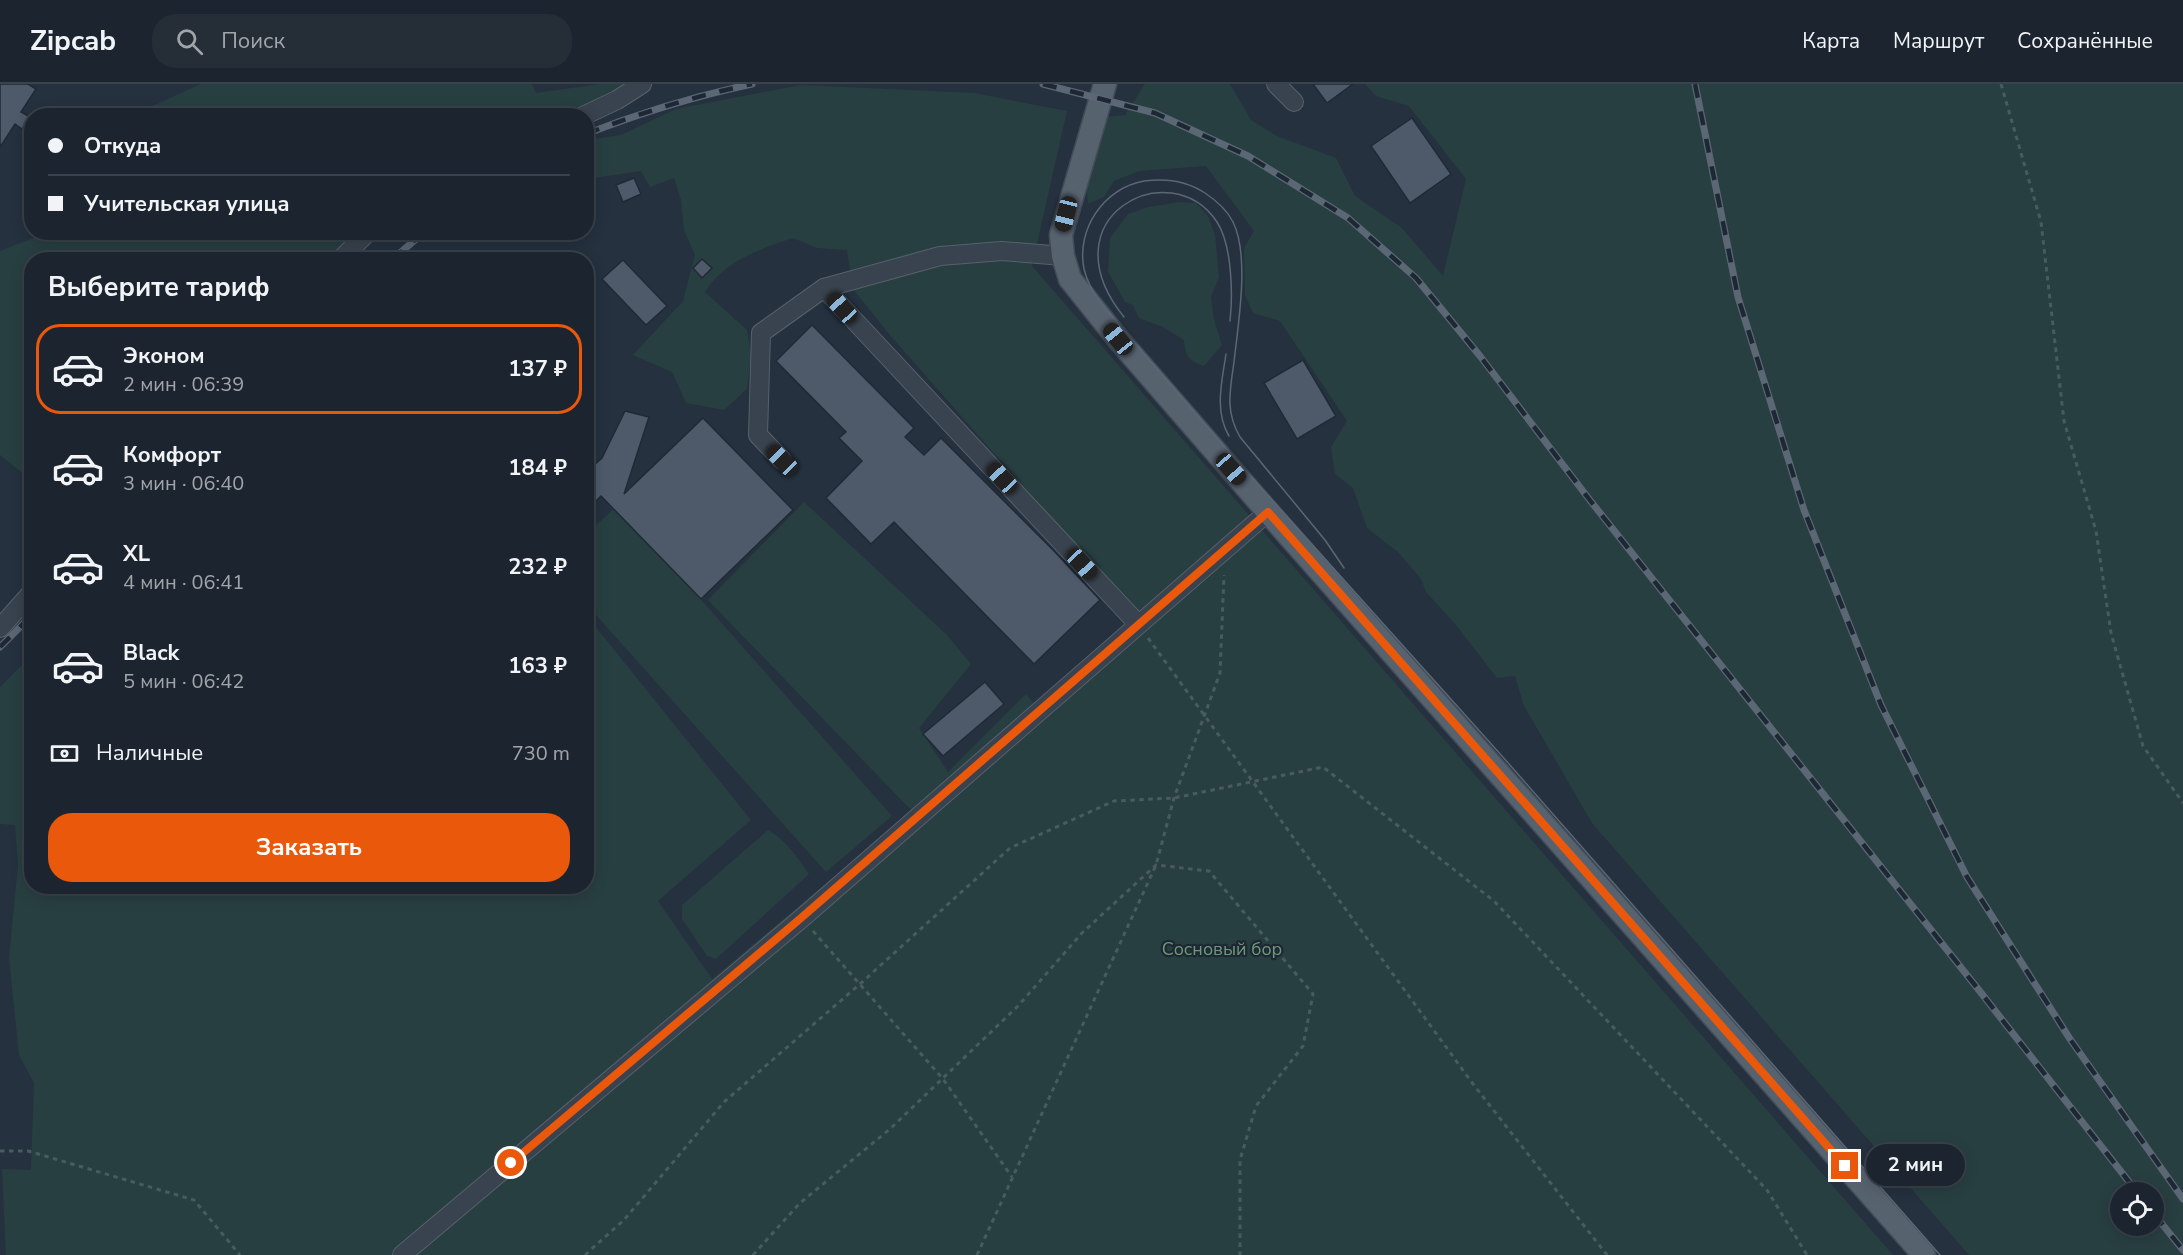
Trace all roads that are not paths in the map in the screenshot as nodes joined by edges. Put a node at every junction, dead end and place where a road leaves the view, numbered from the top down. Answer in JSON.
{"nodes":[{"id":1,"x":642,"y":84,"type":"edge"},
{"id":2,"x":1105,"y":84,"type":"edge"},
{"id":3,"x":1276,"y":84,"type":"edge"},
{"id":4,"x":1294,"y":102,"type":"dead end"},
{"id":5,"x":594,"y":111,"type":"edge"},
{"id":6,"x":360,"y":240,"type":"edge"},
{"id":7,"x":348,"y":252,"type":"edge"},
{"id":8,"x":1063,"y":256,"type":"junction"},
{"id":9,"x":824,"y":288,"type":"junction"},
{"id":10,"x":782,"y":460,"type":"dead end"},
{"id":11,"x":1268,"y":512,"type":"junction"},
{"id":12,"x":24,"y":601,"type":"edge"},
{"id":13,"x":1138,"y":624,"type":"junction"},
{"id":14,"x":0,"y":628,"type":"edge"},
{"id":15,"x":402,"y":1255,"type":"edge"},
{"id":16,"x":1924,"y":1255,"type":"edge"}],
"edges":[{"from":1,"to":5,"type":"lane"},
{"from":2,"to":8,"type":"main road"},
{"from":3,"to":4,"type":"lane"},
{"from":6,"to":7,"type":"lane"},
{"from":8,"to":9,"type":"lane"},
{"from":8,"to":11,"type":"main road"},
{"from":9,"to":10,"type":"lane"},
{"from":9,"to":13,"type":"lane"},
{"from":11,"to":13,"type":"lane"},
{"from":11,"to":16,"type":"main road"},
{"from":12,"to":14,"type":"lane"},
{"from":13,"to":15,"type":"lane"}]}
